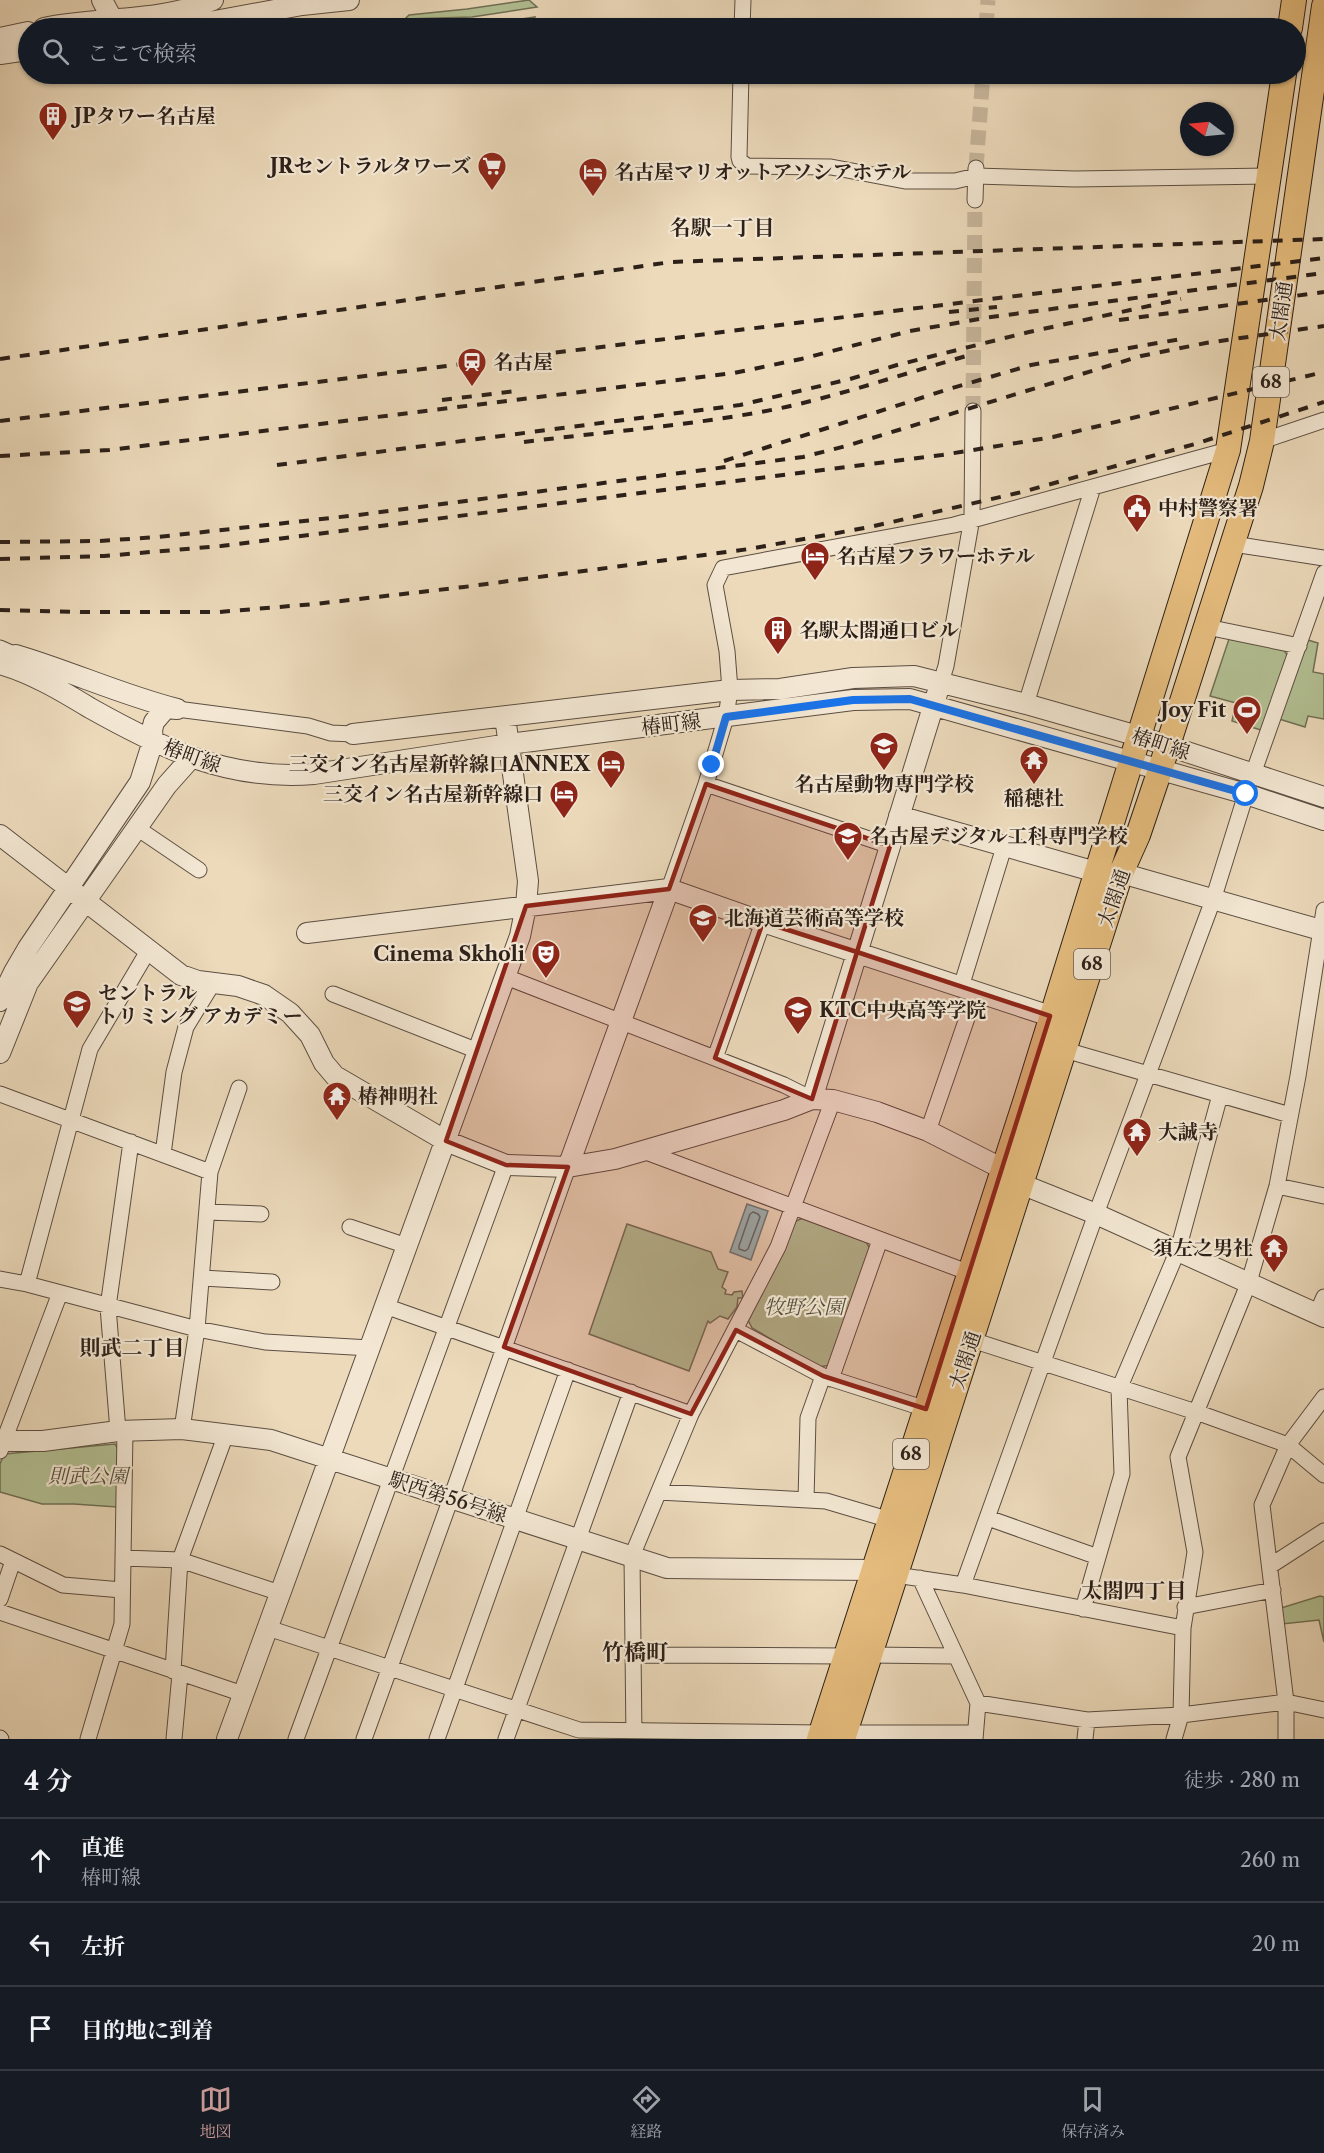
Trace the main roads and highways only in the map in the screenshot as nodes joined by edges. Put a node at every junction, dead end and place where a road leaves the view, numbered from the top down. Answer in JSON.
{"nodes":[{"id":1,"x":1294,"y":0,"type":"edge"},
{"id":2,"x":1324,"y":6,"type":"edge"},
{"id":3,"x":1291,"y":18,"type":"edge"},
{"id":4,"x":1282,"y":84,"type":"edge"},
{"id":5,"x":1317,"y":116,"type":"edge"},
{"id":6,"x":1012,"y":1177,"type":"junction"},
{"id":7,"x":885,"y":1573,"type":"junction"},
{"id":8,"x":832,"y":1736,"type":"edge"}],
"edges":[{"from":1,"to":3,"type":"main road"},
{"from":2,"to":5,"type":"main road","name":"太閤通","number":"68"},
{"from":4,"to":6,"type":"main road","name":"太閤通","number":"68"},
{"from":5,"to":6,"type":"main road","name":"太閤通","number":"68"},
{"from":6,"to":7,"type":"main road","name":"太閤通","number":"68"},
{"from":6,"to":7,"type":"main road","name":"太閤通","number":"68"},
{"from":7,"to":8,"type":"main road","name":"太閤通","number":"68"},
{"from":7,"to":8,"type":"main road","name":"太閤通","number":"68"}]}
